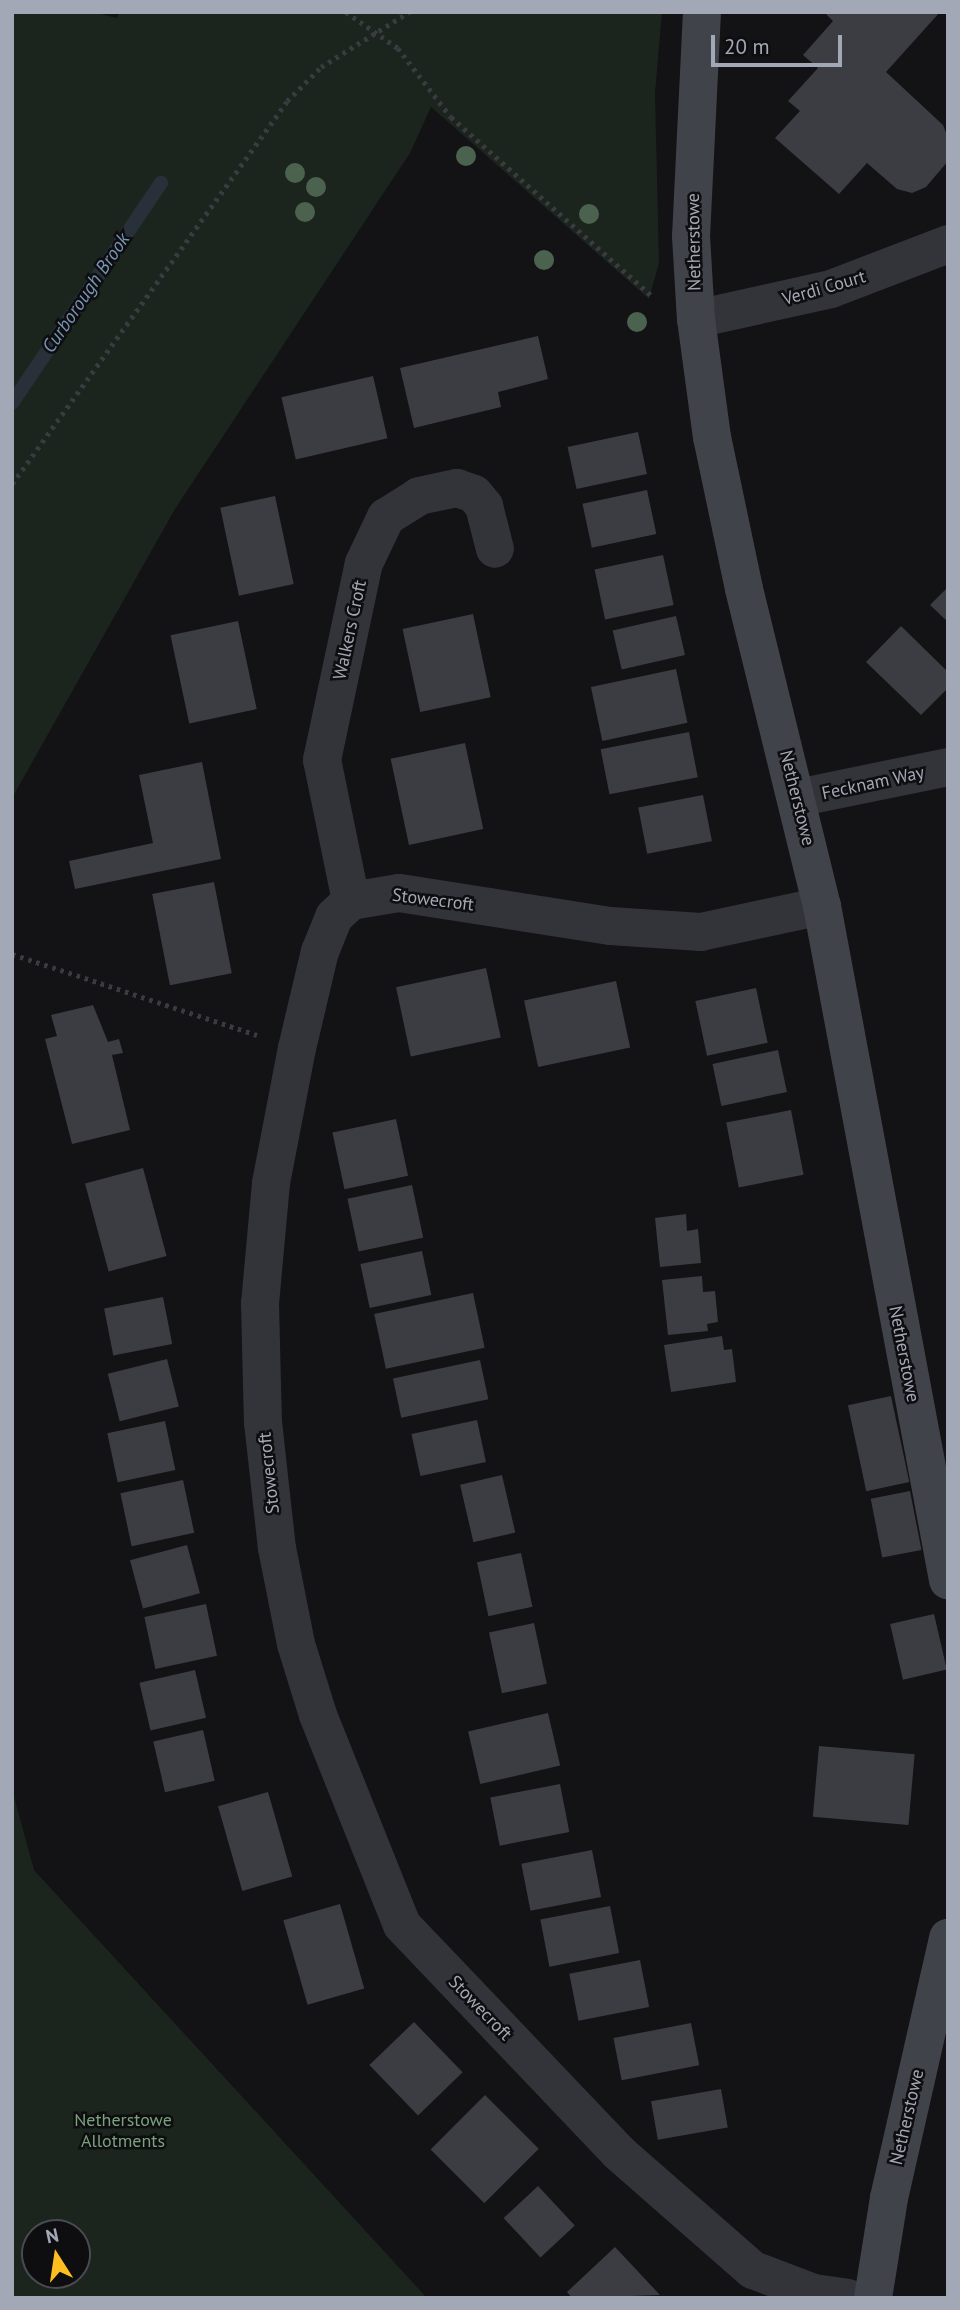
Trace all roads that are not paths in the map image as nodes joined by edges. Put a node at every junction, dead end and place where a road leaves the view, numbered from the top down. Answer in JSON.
{"nodes":[{"id":1,"x":702,"y":12,"type":"edge"},
{"id":2,"x":948,"y":244,"type":"edge"},
{"id":3,"x":697,"y":328,"type":"junction"},
{"id":4,"x":495,"y":549,"type":"dead end"},
{"id":5,"x":948,"y":767,"type":"edge"},
{"id":6,"x":797,"y":798,"type":"junction"},
{"id":7,"x":351,"y":901,"type":"junction"},
{"id":8,"x":822,"y":906,"type":"junction"},
{"id":9,"x":948,"y":1580,"type":"edge"},
{"id":10,"x":948,"y":1938,"type":"edge"},
{"id":11,"x":848,"y":2298,"type":"edge"},
{"id":12,"x":873,"y":2298,"type":"edge"}],
"edges":[{"from":1,"to":3,"type":"street","name":"Netherstowe"},
{"from":2,"to":3,"type":"street","name":"Verdi Court"},
{"from":3,"to":6,"type":"street","name":"Netherstowe"},
{"from":4,"to":7,"type":"street","name":"Walkers Croft"},
{"from":5,"to":6,"type":"street","name":"Fecknam Way"},
{"from":6,"to":8,"type":"street","name":"Netherstowe"},
{"from":7,"to":8,"type":"street","name":"Stowecroft"},
{"from":7,"to":11,"type":"street","name":"Stowecroft"},
{"from":8,"to":9,"type":"street","name":"Netherstowe"},
{"from":10,"to":12,"type":"street","name":"Netherstowe"}]}
